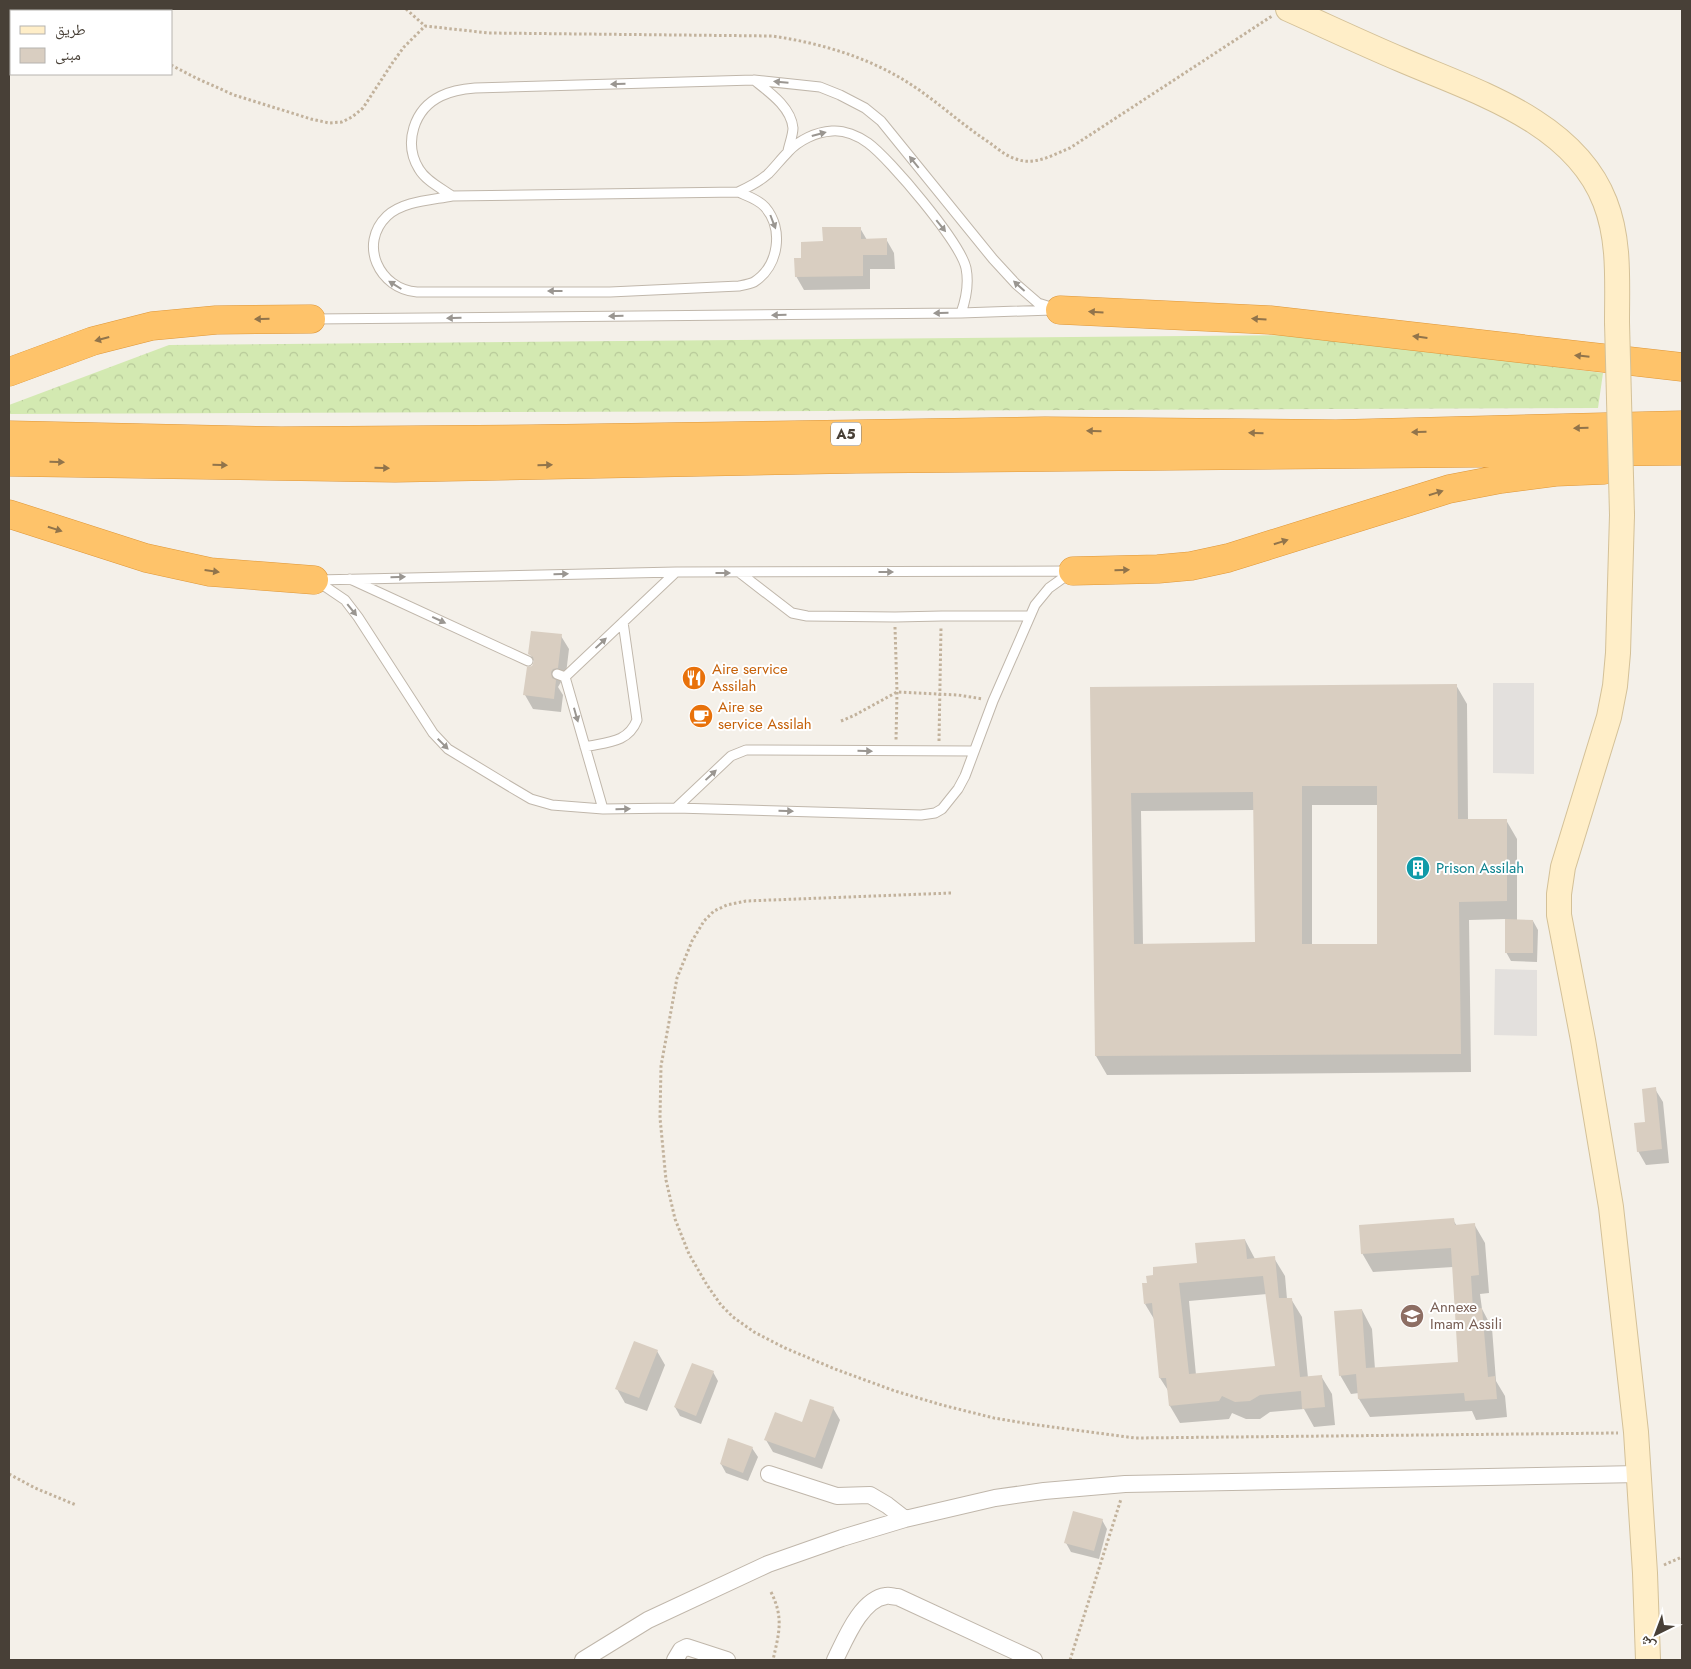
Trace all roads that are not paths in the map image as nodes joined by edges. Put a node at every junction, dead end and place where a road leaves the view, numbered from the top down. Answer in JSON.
{"nodes":[{"id":1,"x":1288,"y":9,"type":"edge"},
{"id":2,"x":754,"y":80,"type":"junction"},
{"id":3,"x":788,"y":152,"type":"junction"},
{"id":4,"x":738,"y":192,"type":"junction"},
{"id":5,"x":452,"y":196,"type":"junction"},
{"id":6,"x":1060,"y":310,"type":"junction"},
{"id":7,"x":961,"y":313,"type":"junction"},
{"id":8,"x":311,"y":319,"type":"joint"},
{"id":9,"x":1682,"y":367,"type":"edge"},
{"id":10,"x":9,"y":372,"type":"edge"},
{"id":11,"x":1682,"y":425,"type":"edge"},
{"id":12,"x":9,"y":435,"type":"edge"},
{"id":13,"x":1682,"y":451,"type":"edge"},
{"id":14,"x":9,"y":462,"type":"edge"},
{"id":15,"x":1682,"y":467,"type":"edge"},
{"id":16,"x":9,"y":514,"type":"edge"},
{"id":17,"x":1073,"y":571,"type":"junction"},
{"id":18,"x":676,"y":572,"type":"junction"},
{"id":19,"x":740,"y":573,"type":"junction"},
{"id":20,"x":347,"y":578,"type":"junction"},
{"id":21,"x":314,"y":580,"type":"junction"},
{"id":22,"x":1030,"y":616,"type":"junction"},
{"id":23,"x":623,"y":622,"type":"junction"},
{"id":24,"x":528,"y":661,"type":"dead end"},
{"id":25,"x":585,"y":747,"type":"junction"},
{"id":26,"x":974,"y":751,"type":"junction"},
{"id":27,"x":676,"y":808,"type":"junction"},
{"id":28,"x":603,"y":809,"type":"junction"},
{"id":29,"x":769,"y":1474,"type":"dead end"},
{"id":30,"x":1639,"y":1474,"type":"junction"},
{"id":31,"x":904,"y":1519,"type":"junction"},
{"id":32,"x":583,"y":1660,"type":"edge"},
{"id":33,"x":676,"y":1660,"type":"edge"},
{"id":34,"x":726,"y":1660,"type":"edge"},
{"id":35,"x":835,"y":1660,"type":"edge"},
{"id":36,"x":1034,"y":1660,"type":"edge"},
{"id":37,"x":1648,"y":1660,"type":"edge"}],
"edges":[{"from":1,"to":30,"type":"street","bridge":true},
{"from":2,"to":3,"type":"lane"},
{"from":2,"to":5,"type":"lane","one_way":true},
{"from":6,"to":2,"type":"lane","one_way":true},
{"from":3,"to":4,"type":"lane"},
{"from":3,"to":7,"type":"lane","one_way":true},
{"from":4,"to":5,"type":"lane"},
{"from":4,"to":5,"type":"lane","one_way":true},
{"from":6,"to":7,"type":"lane"},
{"from":9,"to":6,"type":"highway","one_way":true},
{"from":7,"to":8,"type":"lane","one_way":true},
{"from":8,"to":10,"type":"highway","one_way":true},
{"from":11,"to":12,"type":"highway","number":"A5","one_way":true},
{"from":14,"to":13,"type":"highway","number":"A5","one_way":true},
{"from":17,"to":15,"type":"highway","one_way":true},
{"from":16,"to":21,"type":"highway","one_way":true},
{"from":19,"to":17,"type":"lane","one_way":true},
{"from":17,"to":22,"type":"lane"},
{"from":18,"to":19,"type":"lane","one_way":true},
{"from":20,"to":18,"type":"lane","one_way":true},
{"from":18,"to":23,"type":"lane"},
{"from":19,"to":22,"type":"lane"},
{"from":20,"to":21,"type":"lane"},
{"from":20,"to":24,"type":"lane","one_way":true},
{"from":21,"to":28,"type":"lane","one_way":true},
{"from":22,"to":26,"type":"lane"},
{"from":23,"to":25,"type":"lane"},
{"from":23,"to":25,"type":"lane"},
{"from":25,"to":28,"type":"lane"},
{"from":27,"to":26,"type":"lane","one_way":true},
{"from":27,"to":26,"type":"lane","one_way":true},
{"from":28,"to":27,"type":"lane","one_way":true},
{"from":29,"to":31,"type":"street"},
{"from":30,"to":31,"type":"street"},
{"from":30,"to":37,"type":"street"},
{"from":31,"to":32,"type":"street"},
{"from":33,"to":34,"type":"street"},
{"from":35,"to":36,"type":"street"}]}
